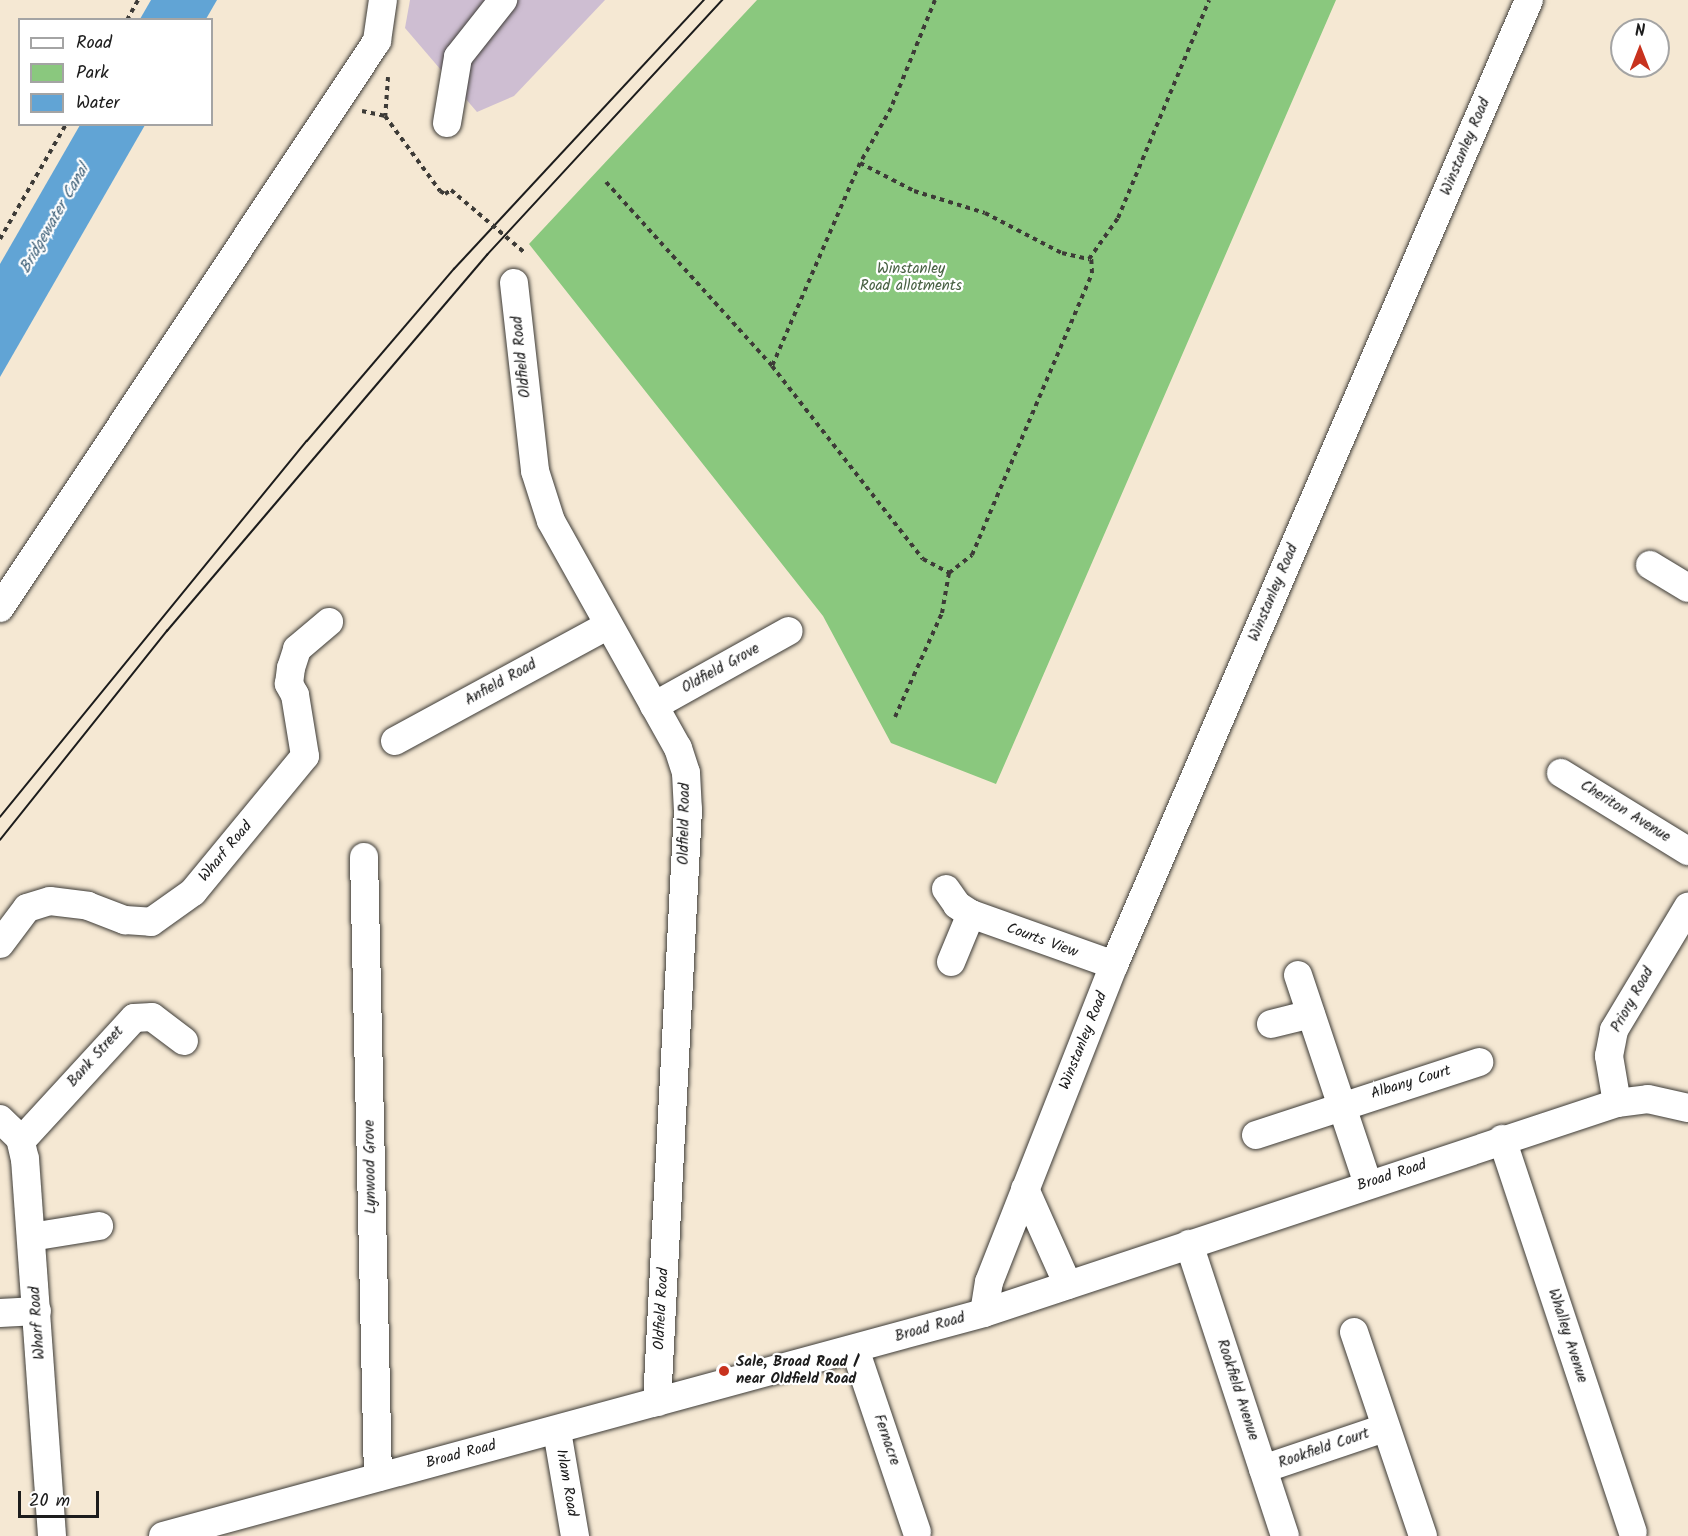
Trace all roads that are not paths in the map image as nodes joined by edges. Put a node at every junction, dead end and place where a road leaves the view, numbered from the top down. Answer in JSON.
{"nodes":[{"id":1,"x":383,"y":0,"type":"edge"},
{"id":2,"x":503,"y":0,"type":"edge"},
{"id":3,"x":1529,"y":0,"type":"edge"},
{"id":4,"x":447,"y":123,"type":"dead end"},
{"id":5,"x":514,"y":283,"type":"dead end"},
{"id":6,"x":1650,"y":565,"type":"dead end"},
{"id":7,"x":1688,"y":588,"type":"edge"},
{"id":8,"x":0,"y":608,"type":"edge"},
{"id":9,"x":329,"y":622,"type":"dead end"},
{"id":10,"x":607,"y":626,"type":"junction"},
{"id":11,"x":789,"y":632,"type":"dead end"},
{"id":12,"x":654,"y":706,"type":"junction"},
{"id":13,"x":395,"y":741,"type":"dead end"},
{"id":14,"x":1561,"y":773,"type":"dead end"},
{"id":15,"x":1688,"y":851,"type":"edge"},
{"id":16,"x":364,"y":857,"type":"dead end"},
{"id":17,"x":946,"y":889,"type":"dead end"},
{"id":18,"x":1688,"y":907,"type":"edge"},
{"id":19,"x":971,"y":914,"type":"junction"},
{"id":20,"x":0,"y":944,"type":"edge"},
{"id":21,"x":951,"y":962,"type":"dead end"},
{"id":22,"x":1114,"y":965,"type":"junction"},
{"id":23,"x":1298,"y":975,"type":"dead end"},
{"id":24,"x":1311,"y":1014,"type":"junction"},
{"id":25,"x":1271,"y":1024,"type":"dead end"},
{"id":26,"x":184,"y":1041,"type":"dead end"},
{"id":27,"x":1479,"y":1062,"type":"dead end"},
{"id":28,"x":1617,"y":1103,"type":"junction"},
{"id":29,"x":1344,"y":1104,"type":"junction"},
{"id":30,"x":1688,"y":1108,"type":"edge"},
{"id":31,"x":0,"y":1119,"type":"edge"},
{"id":32,"x":1256,"y":1135,"type":"dead end"},
{"id":33,"x":1502,"y":1140,"type":"junction"},
{"id":34,"x":21,"y":1141,"type":"junction"},
{"id":35,"x":1368,"y":1184,"type":"junction"},
{"id":36,"x":1026,"y":1189,"type":"junction"},
{"id":37,"x":99,"y":1226,"type":"dead end"},
{"id":38,"x":31,"y":1237,"type":"junction"},
{"id":39,"x":1189,"y":1244,"type":"junction"},
{"id":40,"x":1068,"y":1285,"type":"junction"},
{"id":41,"x":37,"y":1311,"type":"junction"},
{"id":42,"x":0,"y":1313,"type":"edge"},
{"id":43,"x":984,"y":1313,"type":"junction"},
{"id":44,"x":1354,"y":1332,"type":"dead end"},
{"id":45,"x":855,"y":1349,"type":"junction"},
{"id":46,"x":657,"y":1402,"type":"junction"},
{"id":47,"x":1385,"y":1428,"type":"junction"},
{"id":48,"x":556,"y":1431,"type":"junction"},
{"id":49,"x":1263,"y":1469,"type":"junction"},
{"id":50,"x":378,"y":1477,"type":"junction"},
{"id":51,"x":219,"y":1529,"type":"edge"},
{"id":52,"x":917,"y":1532,"type":"dead end"},
{"id":53,"x":1633,"y":1532,"type":"dead end"},
{"id":54,"x":52,"y":1536,"type":"edge"},
{"id":55,"x":163,"y":1536,"type":"edge"},
{"id":56,"x":575,"y":1536,"type":"edge"},
{"id":57,"x":1285,"y":1536,"type":"edge"},
{"id":58,"x":1423,"y":1536,"type":"edge"}],
"edges":[{"from":1,"to":8,"type":"street"},
{"from":2,"to":4,"type":"street"},
{"from":3,"to":22,"type":"street","name":"Winstanley Road"},
{"from":5,"to":10,"type":"street","name":"Oldfield Road"},
{"from":6,"to":7,"type":"street"},
{"from":9,"to":20,"type":"street","name":"Wharf Road"},
{"from":10,"to":12,"type":"street","name":"Oldfield Road"},
{"from":10,"to":13,"type":"street","name":"Anfield Road"},
{"from":11,"to":12,"type":"street","name":"Oldfield Grove"},
{"from":12,"to":46,"type":"street","name":"Oldfield Road"},
{"from":14,"to":15,"type":"street","name":"Cheriton Avenue"},
{"from":16,"to":50,"type":"street","name":"Lynwood Grove"},
{"from":17,"to":19,"type":"street","name":"Courts View"},
{"from":18,"to":28,"type":"street","name":"Priory Road"},
{"from":19,"to":21,"type":"street"},
{"from":19,"to":22,"type":"street","name":"Courts View"},
{"from":22,"to":36,"type":"street","name":"Winstanley Road"},
{"from":23,"to":24,"type":"street"},
{"from":24,"to":25,"type":"street"},
{"from":24,"to":29,"type":"street"},
{"from":26,"to":34,"type":"street","name":"Bank Street"},
{"from":27,"to":29,"type":"street","name":"Albany Court"},
{"from":28,"to":30,"type":"street","name":"Broad Road"},
{"from":28,"to":33,"type":"street","name":"Broad Road"},
{"from":29,"to":32,"type":"street","name":"Albany Court"},
{"from":29,"to":35,"type":"street"},
{"from":31,"to":34,"type":"street"},
{"from":33,"to":35,"type":"street","name":"Broad Road"},
{"from":33,"to":53,"type":"street","name":"Whalley Avenue"},
{"from":34,"to":38,"type":"street","name":"Wharf Road"},
{"from":35,"to":39,"type":"street","name":"Broad Road"},
{"from":36,"to":40,"type":"street"},
{"from":36,"to":43,"type":"street","name":"Winstanley Road"},
{"from":37,"to":38,"type":"street"},
{"from":38,"to":41,"type":"street","name":"Wharf Road"},
{"from":39,"to":40,"type":"street","name":"Broad Road"},
{"from":39,"to":49,"type":"street","name":"Rookfield Avenue"},
{"from":40,"to":43,"type":"street","name":"Broad Road"},
{"from":41,"to":42,"type":"street"},
{"from":41,"to":54,"type":"street","name":"Wharf Road"},
{"from":43,"to":45,"type":"street","name":"Broad Road"},
{"from":44,"to":47,"type":"street","name":"Rookfield Court"},
{"from":45,"to":46,"type":"street","name":"Broad Road"},
{"from":45,"to":52,"type":"street","name":"Fernacre"},
{"from":46,"to":48,"type":"street","name":"Broad Road"},
{"from":47,"to":49,"type":"street","name":"Rookfield Court"},
{"from":47,"to":58,"type":"street","name":"Rookfield Court"},
{"from":48,"to":50,"type":"street","name":"Broad Road"},
{"from":48,"to":56,"type":"street","name":"Irlam Road"},
{"from":49,"to":57,"type":"street","name":"Rookfield Avenue"},
{"from":50,"to":51,"type":"street","name":"Broad Road"},
{"from":51,"to":55,"type":"street","name":"Broad Road"}]}
